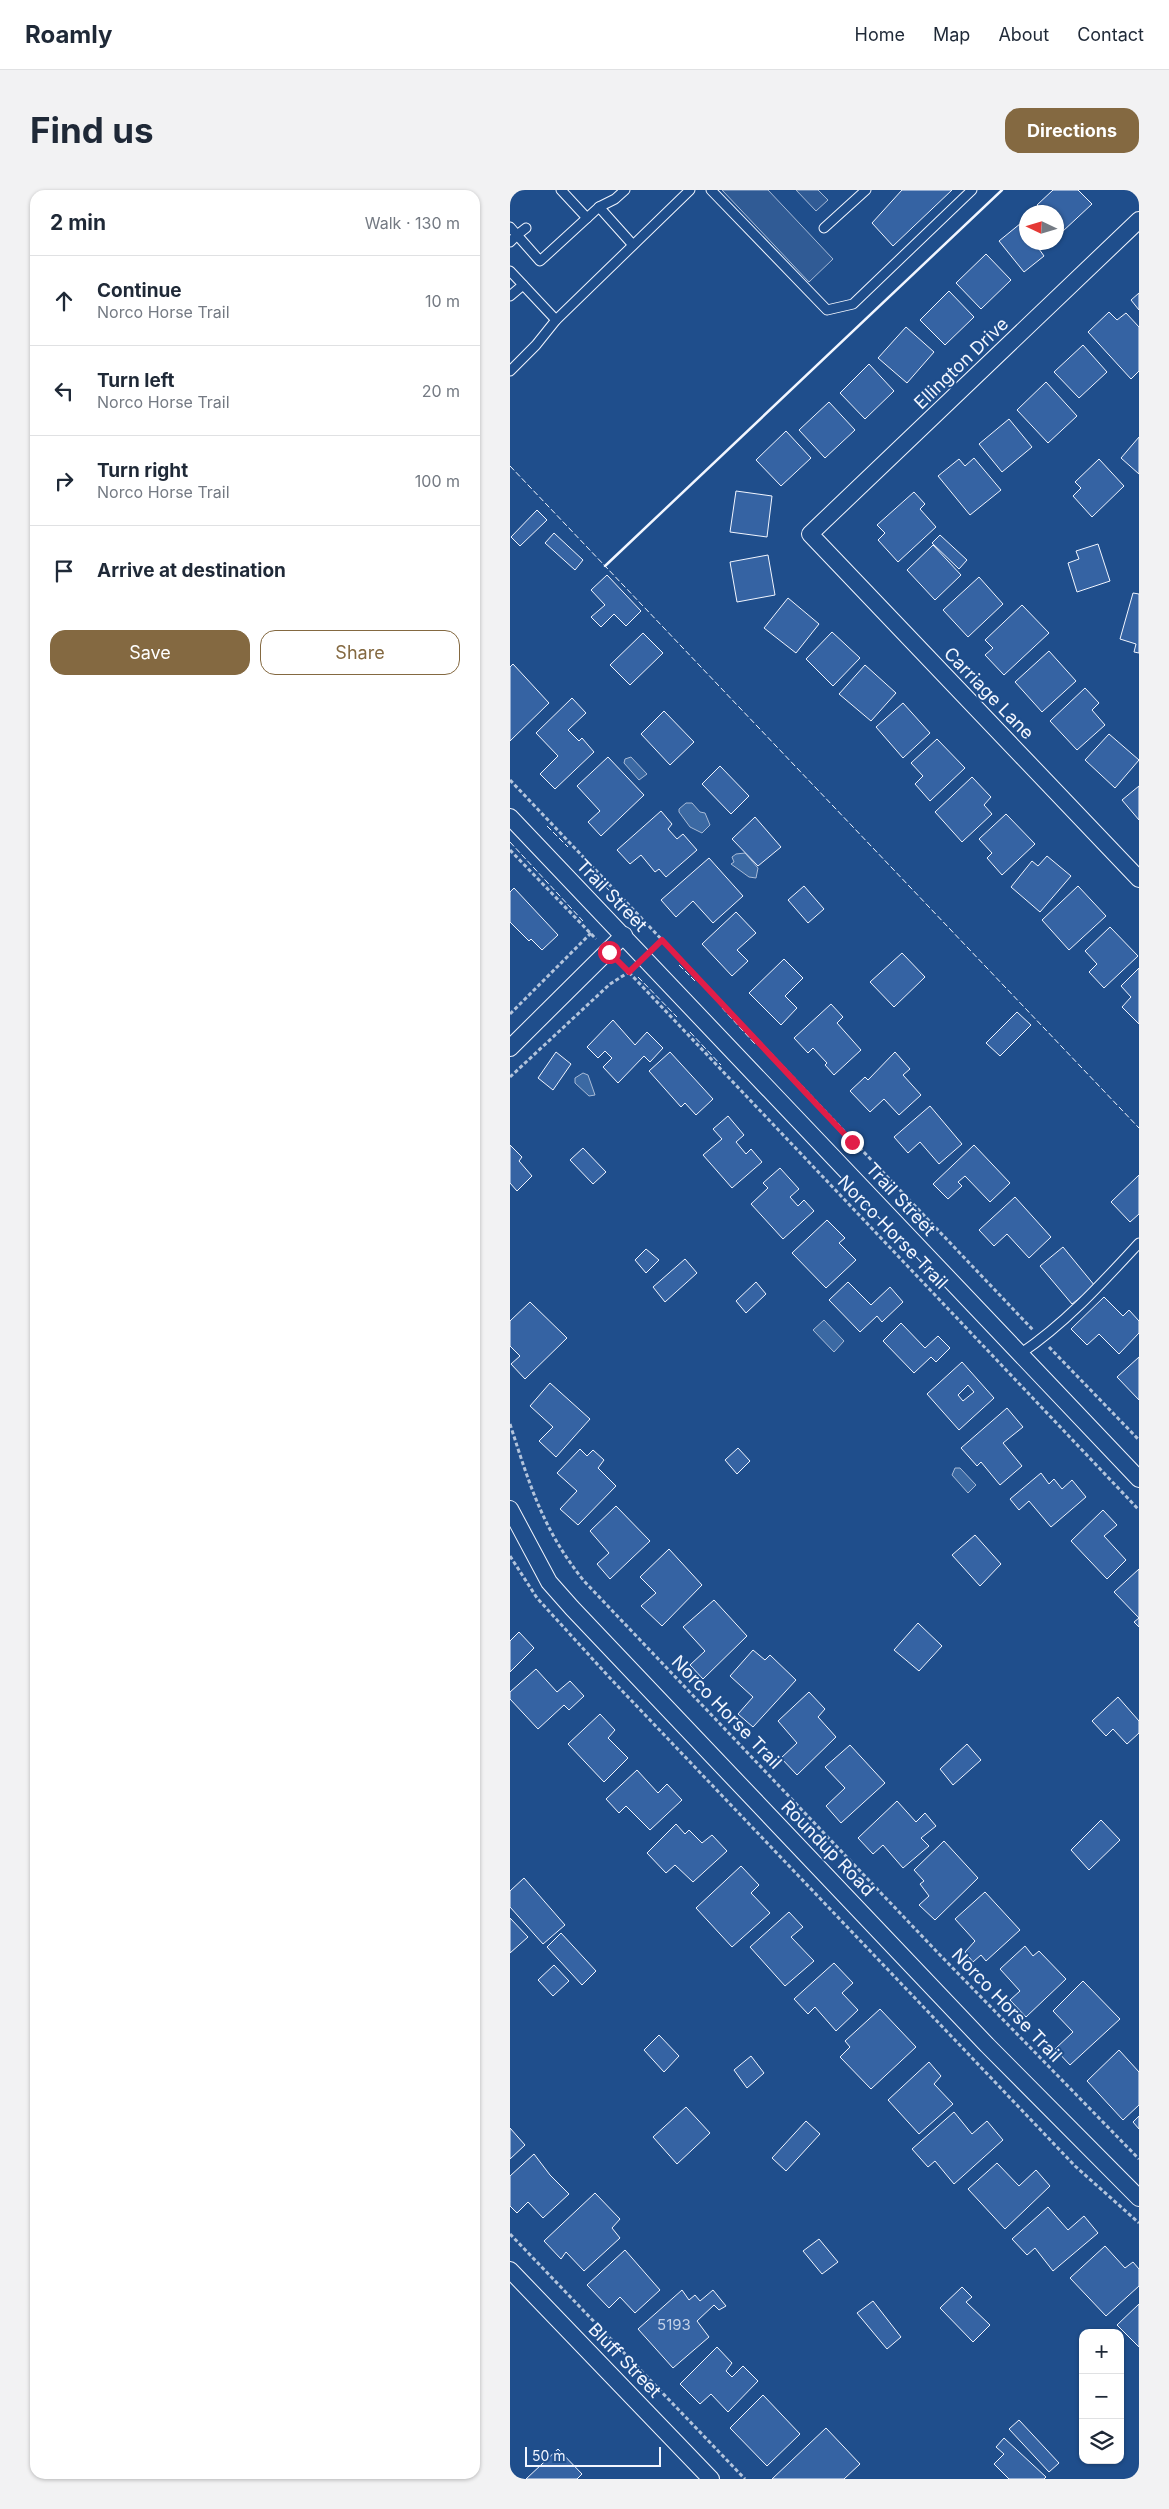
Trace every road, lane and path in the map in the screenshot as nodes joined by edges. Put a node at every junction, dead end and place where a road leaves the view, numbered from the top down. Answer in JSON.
{"nodes":[{"id":1,"x":625,"y":190,"type":"edge"},
{"id":2,"x":690,"y":190,"type":"edge"},
{"id":3,"x":711,"y":190,"type":"edge"},
{"id":4,"x":866,"y":190,"type":"edge"},
{"id":5,"x":972,"y":190,"type":"edge"},
{"id":6,"x":563,"y":191,"type":"edge"},
{"id":7,"x":556,"y":200,"type":"dead end"},
{"id":8,"x":599,"y":207,"type":"junction"},
{"id":9,"x":587,"y":218,"type":"junction"},
{"id":10,"x":1139,"y":220,"type":"edge"},
{"id":11,"x":510,"y":227,"type":"edge"},
{"id":12,"x":526,"y":228,"type":"dead end"},
{"id":13,"x":824,"y":228,"type":"dead end"},
{"id":14,"x":517,"y":235,"type":"junction"},
{"id":15,"x":510,"y":242,"type":"edge"},
{"id":16,"x":633,"y":245,"type":"junction"},
{"id":17,"x":510,"y":270,"type":"edge"},
{"id":18,"x":523,"y":285,"type":"junction"},
{"id":19,"x":510,"y":296,"type":"edge"},
{"id":20,"x":556,"y":320,"type":"junction"},
{"id":21,"x":510,"y":371,"type":"edge"},
{"id":22,"x":810,"y":534,"type":"joint"},
{"id":23,"x":510,"y":780,"type":"edge"},
{"id":24,"x":510,"y":817,"type":"edge"},
{"id":25,"x":510,"y":850,"type":"edge"},
{"id":26,"x":1139,"y":879,"type":"edge"},
{"id":27,"x":606,"y":917,"type":"junction"},
{"id":28,"x":590,"y":934,"type":"junction"},
{"id":29,"x":624,"y":935,"type":"junction"},
{"id":30,"x":662,"y":940,"type":"junction"},
{"id":31,"x":609,"y":952,"type":"junction"},
{"id":32,"x":644,"y":957,"type":"junction"},
{"id":33,"x":629,"y":972,"type":"junction"},
{"id":34,"x":510,"y":1014,"type":"edge"},
{"id":35,"x":510,"y":1048,"type":"edge"},
{"id":36,"x":510,"y":1077,"type":"edge"},
{"id":37,"x":1139,"y":1243,"type":"edge"},
{"id":38,"x":1042,"y":1339,"type":"junction"},
{"id":39,"x":1020,"y":1354,"type":"junction"},
{"id":40,"x":510,"y":1424,"type":"edge"},
{"id":41,"x":1139,"y":1440,"type":"edge"},
{"id":42,"x":1139,"y":1479,"type":"edge"},
{"id":43,"x":510,"y":1509,"type":"edge"},
{"id":44,"x":1139,"y":1510,"type":"edge"},
{"id":45,"x":510,"y":1556,"type":"edge"},
{"id":46,"x":1139,"y":2159,"type":"edge"},
{"id":47,"x":1139,"y":2198,"type":"edge"},
{"id":48,"x":1139,"y":2223,"type":"edge"},
{"id":49,"x":510,"y":2234,"type":"edge"},
{"id":50,"x":510,"y":2270,"type":"edge"},
{"id":51,"x":711,"y":2479,"type":"edge"},
{"id":52,"x":745,"y":2479,"type":"edge"}],
"edges":[{"from":1,"to":8,"type":"lane"},
{"from":2,"to":16,"type":"lane"},
{"from":3,"to":5,"type":"lane"},
{"from":4,"to":13,"type":"lane"},
{"from":6,"to":7,"type":"lane"},
{"from":6,"to":9,"type":"lane"},
{"from":8,"to":9,"type":"lane"},
{"from":8,"to":16,"type":"lane"},
{"from":9,"to":14,"type":"lane"},
{"from":10,"to":22,"type":"street","name":"Ellington Drive"},
{"from":11,"to":14,"type":"lane"},
{"from":12,"to":14,"type":"lane"},
{"from":14,"to":15,"type":"lane"},
{"from":16,"to":20,"type":"lane"},
{"from":17,"to":18,"type":"lane"},
{"from":18,"to":19,"type":"lane"},
{"from":18,"to":20,"type":"lane"},
{"from":20,"to":21,"type":"lane"},
{"from":22,"to":26,"type":"street","name":"Carriage Lane"},
{"from":23,"to":30,"type":"path","name":"Norco Horse Trail"},
{"from":24,"to":27,"type":"street","name":"Trail Street"},
{"from":25,"to":28,"type":"path","name":"Norco Horse Trail"},
{"from":27,"to":28,"type":"path"},
{"from":27,"to":29,"type":"street","name":"Trail Street"},
{"from":28,"to":31,"type":"path","name":"Norco Horse Trail"},
{"from":28,"to":34,"type":"path"},
{"from":29,"to":31,"type":"street"},
{"from":29,"to":32,"type":"street","name":"Trail Street"},
{"from":30,"to":32,"type":"path"},
{"from":30,"to":38,"type":"path","name":"Norco Horse Trail"},
{"from":31,"to":33,"type":"path","name":"Norco Horse Trail"},
{"from":31,"to":35,"type":"street"},
{"from":32,"to":33,"type":"path"},
{"from":32,"to":39,"type":"street","name":"Trail Street"},
{"from":33,"to":36,"type":"path"},
{"from":33,"to":44,"type":"path","name":"Norco Horse Trail"},
{"from":37,"to":38,"type":"lane"},
{"from":38,"to":39,"type":"lane"},
{"from":38,"to":41,"type":"path","name":"Norco Horse Trail"},
{"from":39,"to":42,"type":"street","name":"Trail Street"},
{"from":40,"to":46,"type":"path","name":"Norco Horse Trail"},
{"from":43,"to":47,"type":"street","name":"Roundup Road"},
{"from":45,"to":48,"type":"path"},
{"from":49,"to":52,"type":"path"},
{"from":50,"to":51,"type":"street","name":"Bluff Street"}]}
